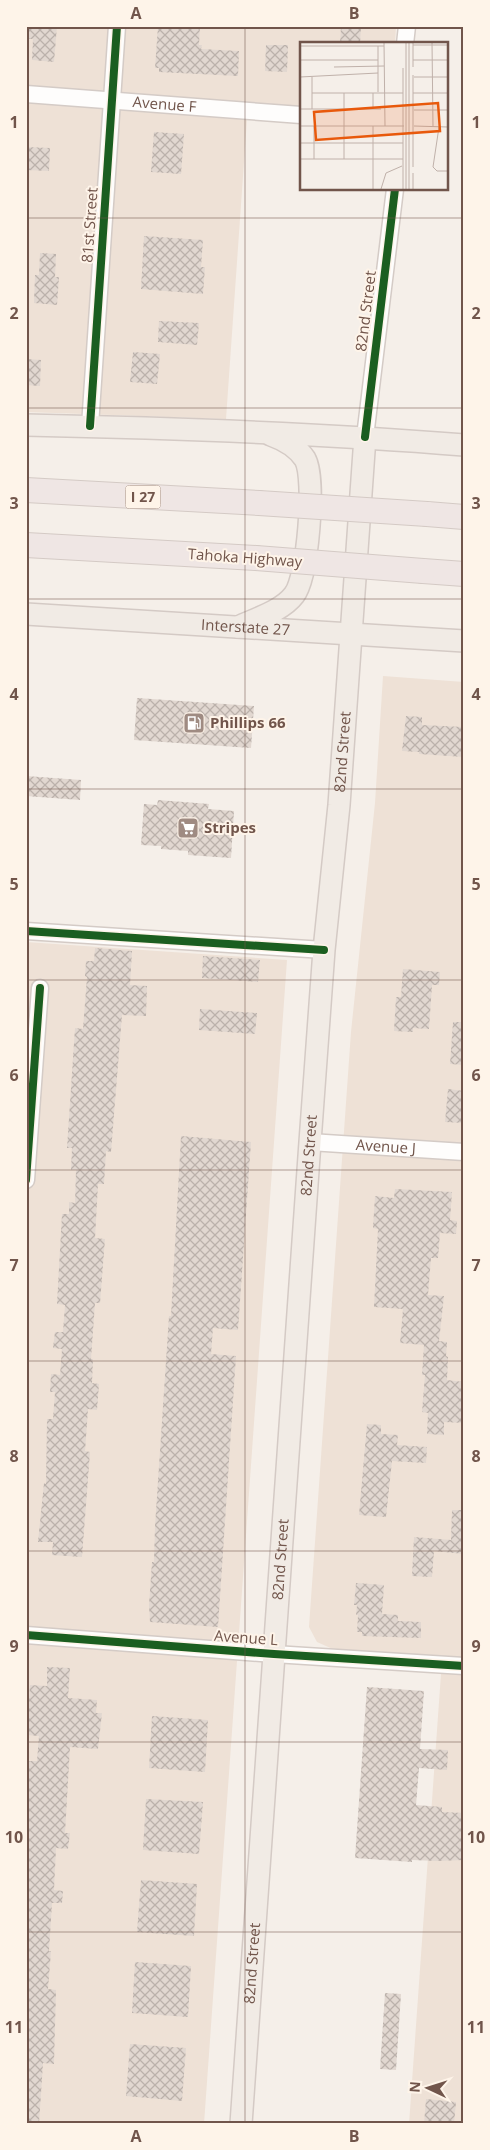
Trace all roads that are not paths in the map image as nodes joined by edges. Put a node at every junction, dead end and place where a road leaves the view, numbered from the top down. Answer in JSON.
{"nodes":[{"id":1,"x":117,"y":26,"type":"edge"},
{"id":2,"x":406,"y":26,"type":"edge"},
{"id":3,"x":405,"y":42,"type":"edge"},
{"id":4,"x":26,"y":94,"type":"edge"},
{"id":5,"x":112,"y":100,"type":"junction"},
{"id":6,"x":300,"y":115,"type":"edge"},
{"id":7,"x":395,"y":190,"type":"edge"},
{"id":8,"x":26,"y":425,"type":"edge"},
{"id":9,"x":90,"y":426,"type":"junction"},
{"id":10,"x":264,"y":432,"type":"junction"},
{"id":11,"x":365,"y":437,"type":"junction"},
{"id":12,"x":464,"y":445,"type":"edge"},
{"id":13,"x":26,"y":490,"type":"edge"},
{"id":14,"x":464,"y":517,"type":"edge"},
{"id":15,"x":26,"y":545,"type":"edge"},
{"id":16,"x":464,"y":574,"type":"edge"},
{"id":17,"x":26,"y":614,"type":"edge"},
{"id":18,"x":238,"y":628,"type":"junction"},
{"id":19,"x":352,"y":634,"type":"junction"},
{"id":20,"x":464,"y":641,"type":"edge"},
{"id":21,"x":26,"y":931,"type":"edge"},
{"id":22,"x":324,"y":950,"type":"junction"},
{"id":23,"x":40,"y":988,"type":"dead end"},
{"id":24,"x":28,"y":1126,"type":"edge"},
{"id":25,"x":310,"y":1142,"type":"junction"},
{"id":26,"x":464,"y":1152,"type":"edge"},
{"id":27,"x":26,"y":1180,"type":"edge"},
{"id":28,"x":26,"y":1635,"type":"edge"},
{"id":29,"x":274,"y":1654,"type":"junction"},
{"id":30,"x":464,"y":1666,"type":"edge"},
{"id":31,"x":241,"y":2124,"type":"edge"}],
"edges":[{"from":1,"to":5,"type":"street","name":"81st Street"},
{"from":2,"to":3,"type":"street"},
{"from":4,"to":5,"type":"street","name":"Avenue F"},
{"from":5,"to":6,"type":"street","name":"Avenue F"},
{"from":5,"to":9,"type":"street","name":"81st Street"},
{"from":7,"to":11,"type":"street","name":"82nd Street"},
{"from":8,"to":9,"type":"main road"},
{"from":9,"to":10,"type":"main road"},
{"from":10,"to":11,"type":"main road"},
{"from":10,"to":18,"type":"main road"},
{"from":11,"to":12,"type":"main road"},
{"from":11,"to":19,"type":"main road","name":"82nd Street"},
{"from":13,"to":14,"type":"highway","number":"I 27","bridge":true},
{"from":15,"to":16,"type":"highway","name":"Tahoka Highway","bridge":true},
{"from":17,"to":18,"type":"main road","name":"Interstate 27"},
{"from":18,"to":19,"type":"main road","name":"Interstate 27"},
{"from":19,"to":20,"type":"main road","name":"Interstate 27"},
{"from":19,"to":22,"type":"main road","name":"82nd Street"},
{"from":21,"to":22,"type":"street"},
{"from":22,"to":25,"type":"main road","name":"82nd Street"},
{"from":23,"to":24,"type":"street"},
{"from":24,"to":27,"type":"street"},
{"from":25,"to":26,"type":"street","name":"Avenue J"},
{"from":25,"to":29,"type":"main road","name":"82nd Street"},
{"from":28,"to":29,"type":"street","name":"Avenue L"},
{"from":29,"to":30,"type":"street","name":"Avenue L"},
{"from":29,"to":31,"type":"main road","name":"82nd Street"}]}
